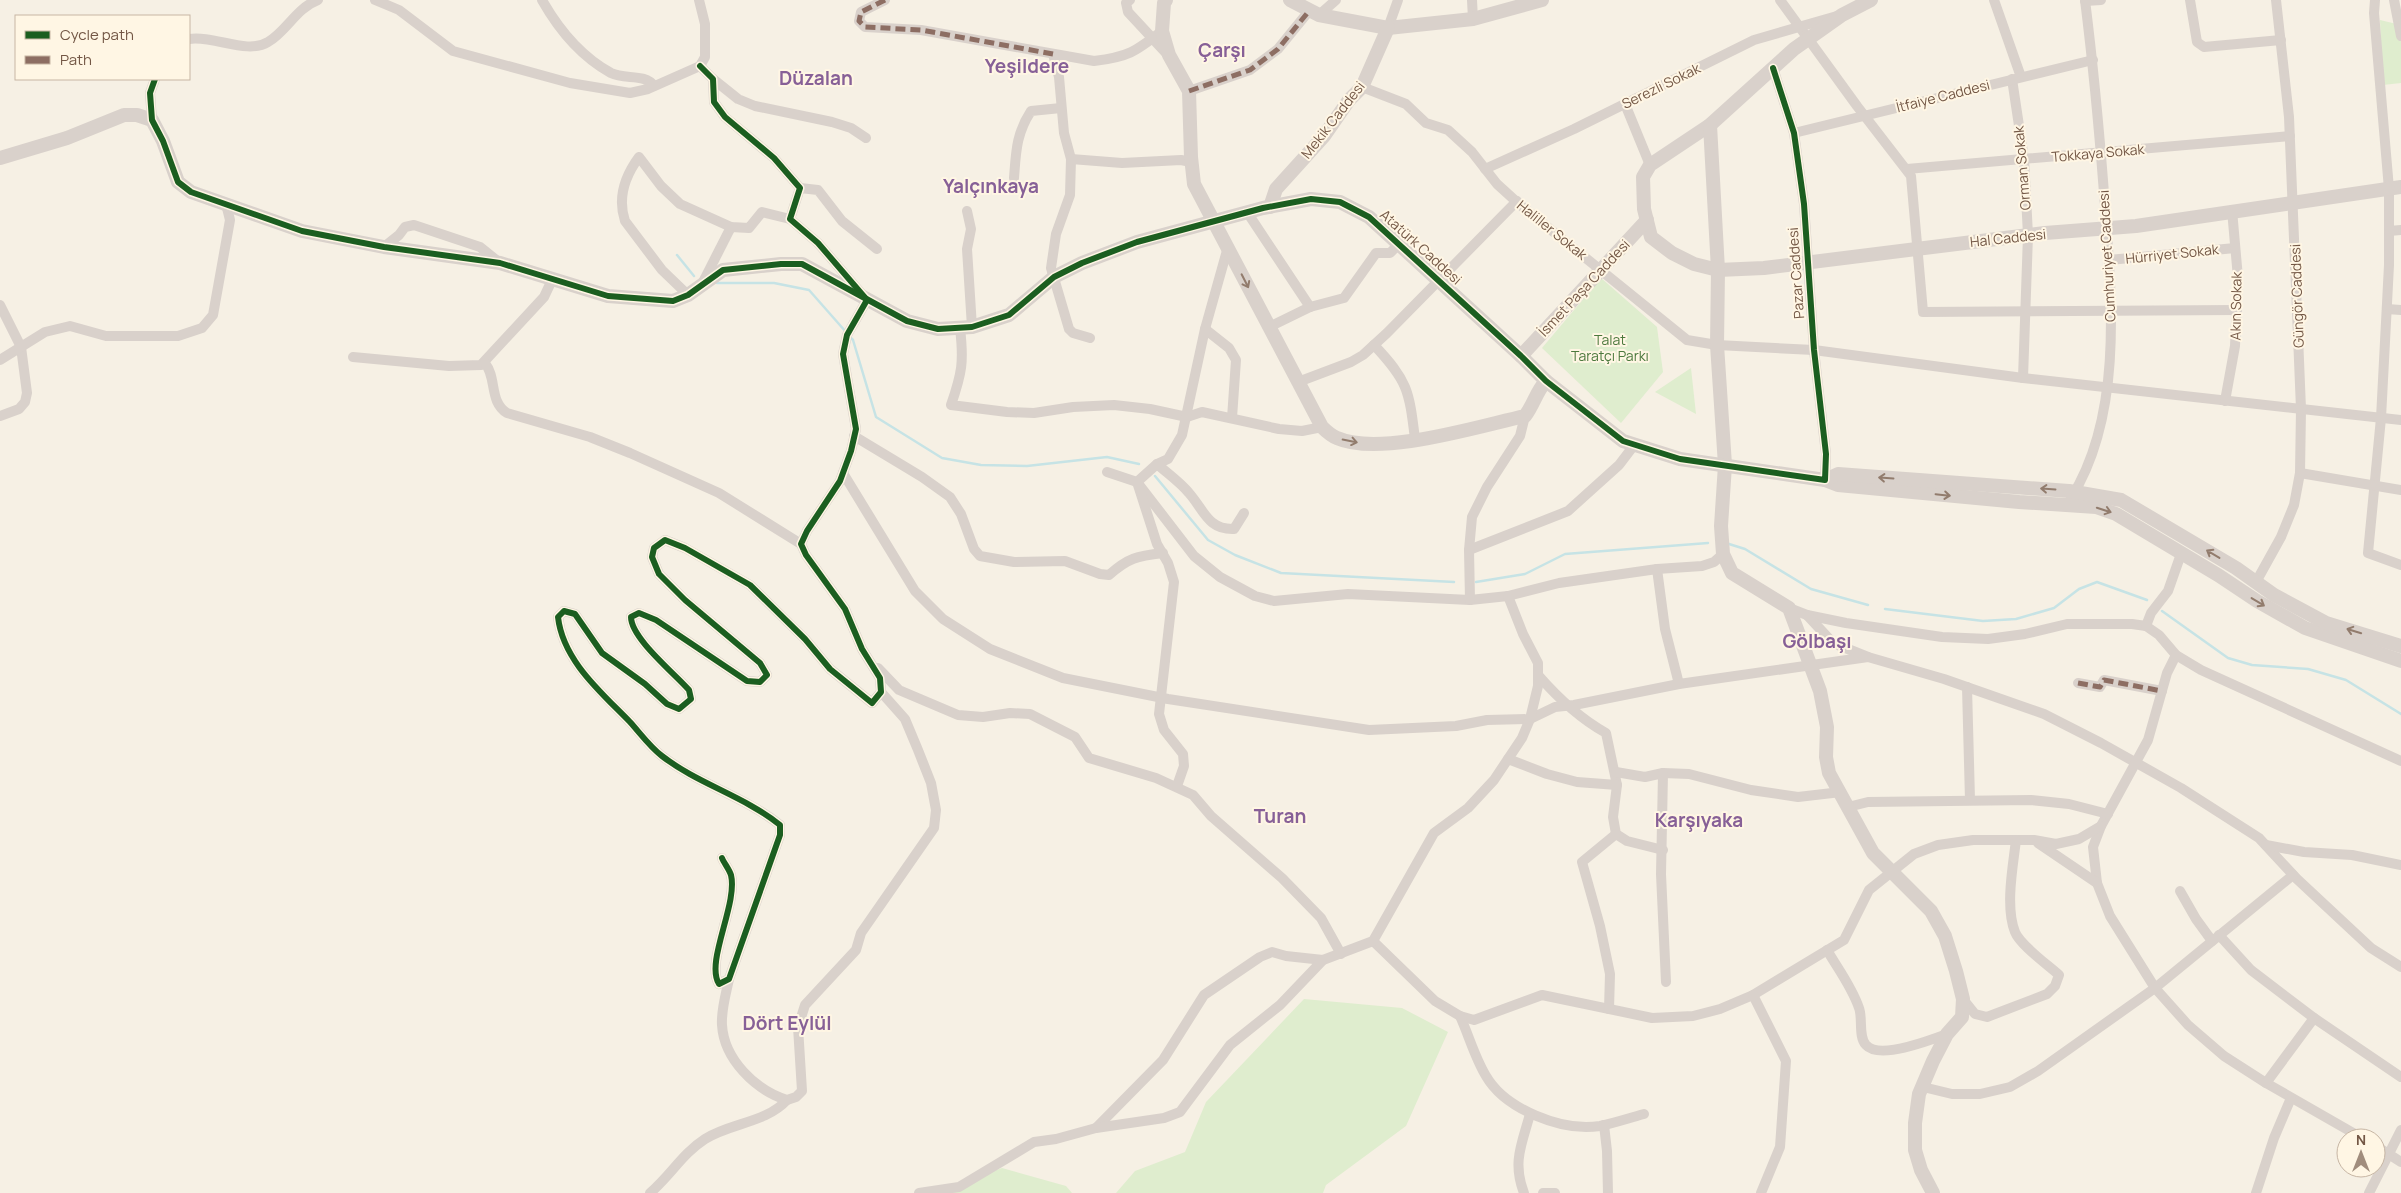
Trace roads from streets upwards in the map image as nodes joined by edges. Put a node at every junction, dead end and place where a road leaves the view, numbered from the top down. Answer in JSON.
{"nodes":[{"id":1,"x":316,"y":0,"type":"edge"},
{"id":2,"x":375,"y":0,"type":"edge"},
{"id":3,"x":542,"y":0,"type":"edge"},
{"id":4,"x":699,"y":0,"type":"edge"},
{"id":5,"x":885,"y":0,"type":"edge"},
{"id":6,"x":1130,"y":0,"type":"edge"},
{"id":7,"x":1166,"y":0,"type":"edge"},
{"id":8,"x":1290,"y":0,"type":"edge"},
{"id":9,"x":1336,"y":0,"type":"edge"},
{"id":10,"x":1398,"y":0,"type":"edge"},
{"id":11,"x":1472,"y":0,"type":"edge"},
{"id":12,"x":1542,"y":0,"type":"edge"},
{"id":13,"x":1780,"y":0,"type":"edge"},
{"id":14,"x":1994,"y":0,"type":"edge"},
{"id":15,"x":2101,"y":0,"type":"edge"},
{"id":16,"x":2190,"y":0,"type":"edge"},
{"id":17,"x":2276,"y":0,"type":"edge"},
{"id":18,"x":2376,"y":0,"type":"edge"},
{"id":19,"x":2394,"y":0,"type":"edge"},
{"id":20,"x":1865,"y":1,"type":"edge"},
{"id":21,"x":2085,"y":1,"type":"edge"},
{"id":22,"x":1314,"y":13,"type":"junction"},
{"id":23,"x":1842,"y":15,"type":"junction"},
{"id":24,"x":1473,"y":19,"type":"junction"},
{"id":25,"x":1799,"y":26,"type":"junction"},
{"id":26,"x":1388,"y":28,"type":"junction"},
{"id":27,"x":1158,"y":34,"type":"junction"},
{"id":28,"x":2401,"y":36,"type":"edge"},
{"id":29,"x":1809,"y":38,"type":"junction"},
{"id":30,"x":190,"y":39,"type":"edge"},
{"id":31,"x":2280,"y":40,"type":"junction"},
{"id":32,"x":1053,"y":54,"type":"junction"},
{"id":33,"x":2092,"y":60,"type":"junction"},
{"id":34,"x":700,"y":66,"type":"junction"},
{"id":35,"x":1773,"y":68,"type":"junction"},
{"id":36,"x":2017,"y":78,"type":"junction"},
{"id":37,"x":713,"y":79,"type":"junction"},
{"id":38,"x":155,"y":80,"type":"edge"},
{"id":39,"x":654,"y":86,"type":"junction"},
{"id":40,"x":1362,"y":87,"type":"junction"},
{"id":41,"x":1189,"y":91,"type":"junction"},
{"id":42,"x":1625,"y":104,"type":"junction"},
{"id":43,"x":1061,"y":108,"type":"junction"},
{"id":44,"x":1864,"y":115,"type":"junction"},
{"id":45,"x":152,"y":120,"type":"junction"},
{"id":46,"x":1710,"y":125,"type":"junction"},
{"id":47,"x":1794,"y":133,"type":"junction"},
{"id":48,"x":2290,"y":136,"type":"junction"},
{"id":49,"x":866,"y":138,"type":"dead end"},
{"id":50,"x":2101,"y":153,"type":"junction"},
{"id":51,"x":0,"y":158,"type":"edge"},
{"id":52,"x":1071,"y":159,"type":"junction"},
{"id":53,"x":2024,"y":159,"type":"junction"},
{"id":54,"x":1192,"y":162,"type":"junction"},
{"id":55,"x":1650,"y":165,"type":"junction"},
{"id":56,"x":1485,"y":169,"type":"junction"},
{"id":57,"x":1907,"y":169,"type":"junction"},
{"id":58,"x":1014,"y":178,"type":"dead end"},
{"id":59,"x":800,"y":188,"type":"junction"},
{"id":60,"x":2395,"y":188,"type":"edge"},
{"id":61,"x":1517,"y":201,"type":"junction"},
{"id":62,"x":2293,"y":203,"type":"junction"},
{"id":63,"x":226,"y":204,"type":"junction"},
{"id":64,"x":1270,"y":206,"type":"junction"},
{"id":65,"x":2232,"y":210,"type":"junction"},
{"id":66,"x":967,"y":211,"type":"dead end"},
{"id":67,"x":1246,"y":212,"type":"junction"},
{"id":68,"x":790,"y":219,"type":"junction"},
{"id":69,"x":1647,"y":220,"type":"junction"},
{"id":70,"x":1218,"y":221,"type":"junction"},
{"id":71,"x":731,"y":227,"type":"junction"},
{"id":72,"x":2107,"y":228,"type":"junction"},
{"id":73,"x":2401,"y":230,"type":"edge"},
{"id":74,"x":2389,"y":231,"type":"junction"},
{"id":75,"x":2028,"y":235,"type":"junction"},
{"id":76,"x":1399,"y":244,"type":"junction"},
{"id":77,"x":384,"y":247,"type":"junction"},
{"id":78,"x":1228,"y":247,"type":"junction"},
{"id":79,"x":1918,"y":248,"type":"junction"},
{"id":80,"x":2235,"y":248,"type":"junction"},
{"id":81,"x":877,"y":249,"type":"dead end"},
{"id":82,"x":2108,"y":260,"type":"junction"},
{"id":83,"x":1807,"y":262,"type":"junction"},
{"id":84,"x":500,"y":263,"type":"junction"},
{"id":85,"x":1601,"y":270,"type":"junction"},
{"id":86,"x":1718,"y":270,"type":"junction"},
{"id":87,"x":1054,"y":277,"type":"junction"},
{"id":88,"x":552,"y":280,"type":"junction"},
{"id":89,"x":1438,"y":280,"type":"junction"},
{"id":90,"x":701,"y":285,"type":"junction"},
{"id":91,"x":688,"y":295,"type":"junction"},
{"id":92,"x":867,"y":300,"type":"junction"},
{"id":93,"x":0,"y":305,"type":"edge"},
{"id":94,"x":1310,"y":307,"type":"junction"},
{"id":95,"x":2387,"y":309,"type":"junction"},
{"id":96,"x":2027,"y":310,"type":"junction"},
{"id":97,"x":2236,"y":310,"type":"junction"},
{"id":98,"x":2401,"y":310,"type":"edge"},
{"id":99,"x":2112,"y":311,"type":"junction"},
{"id":100,"x":1269,"y":327,"type":"junction"},
{"id":101,"x":966,"y":328,"type":"junction"},
{"id":102,"x":1205,"y":329,"type":"junction"},
{"id":103,"x":1090,"y":338,"type":"dead end"},
{"id":104,"x":1374,"y":345,"type":"junction"},
{"id":105,"x":1717,"y":345,"type":"junction"},
{"id":106,"x":20,"y":347,"type":"junction"},
{"id":107,"x":1814,"y":350,"type":"junction"},
{"id":108,"x":1521,"y":356,"type":"junction"},
{"id":109,"x":353,"y":357,"type":"dead end"},
{"id":110,"x":0,"y":360,"type":"edge"},
{"id":111,"x":485,"y":363,"type":"junction"},
{"id":112,"x":2023,"y":378,"type":"junction"},
{"id":113,"x":1546,"y":381,"type":"junction"},
{"id":114,"x":1298,"y":382,"type":"junction"},
{"id":115,"x":2107,"y":387,"type":"junction"},
{"id":116,"x":2225,"y":401,"type":"junction"},
{"id":117,"x":2301,"y":410,"type":"junction"},
{"id":118,"x":0,"y":416,"type":"edge"},
{"id":119,"x":1525,"y":416,"type":"junction"},
{"id":120,"x":1186,"y":417,"type":"junction"},
{"id":121,"x":1232,"y":418,"type":"junction"},
{"id":122,"x":2381,"y":418,"type":"junction"},
{"id":123,"x":2401,"y":420,"type":"edge"},
{"id":124,"x":1322,"y":427,"type":"junction"},
{"id":125,"x":854,"y":436,"type":"junction"},
{"id":126,"x":1415,"y":439,"type":"junction"},
{"id":127,"x":1635,"y":444,"type":"junction"},
{"id":128,"x":1157,"y":464,"type":"junction"},
{"id":129,"x":1725,"y":465,"type":"junction"},
{"id":130,"x":1107,"y":472,"type":"dead end"},
{"id":131,"x":843,"y":473,"type":"junction"},
{"id":132,"x":2300,"y":473,"type":"junction"},
{"id":133,"x":1825,"y":480,"type":"junction"},
{"id":134,"x":1138,"y":482,"type":"junction"},
{"id":135,"x":2376,"y":486,"type":"junction"},
{"id":136,"x":2401,"y":490,"type":"edge"},
{"id":137,"x":2075,"y":492,"type":"junction"},
{"id":138,"x":2066,"y":505,"type":"junction"},
{"id":139,"x":1244,"y":513,"type":"dead end"},
{"id":140,"x":801,"y":544,"type":"junction"},
{"id":141,"x":1469,"y":550,"type":"junction"},
{"id":142,"x":1163,"y":553,"type":"junction"},
{"id":143,"x":1723,"y":554,"type":"junction"},
{"id":144,"x":2181,"y":554,"type":"junction"},
{"id":145,"x":2401,"y":565,"type":"edge"},
{"id":146,"x":1657,"y":569,"type":"junction"},
{"id":147,"x":2256,"y":582,"type":"junction"},
{"id":148,"x":1508,"y":596,"type":"junction"},
{"id":149,"x":1470,"y":600,"type":"junction"},
{"id":150,"x":1789,"y":608,"type":"junction"},
{"id":151,"x":1808,"y":615,"type":"junction"},
{"id":152,"x":2146,"y":626,"type":"junction"},
{"id":153,"x":2401,"y":646,"type":"edge"},
{"id":154,"x":2176,"y":655,"type":"junction"},
{"id":155,"x":867,"y":657,"type":"junction"},
{"id":156,"x":1868,"y":657,"type":"junction"},
{"id":157,"x":2401,"y":661,"type":"edge"},
{"id":158,"x":1812,"y":665,"type":"junction"},
{"id":159,"x":1538,"y":675,"type":"junction"},
{"id":160,"x":2078,"y":683,"type":"dead end"},
{"id":161,"x":1679,"y":684,"type":"junction"},
{"id":162,"x":1967,"y":687,"type":"junction"},
{"id":163,"x":2162,"y":691,"type":"junction"},
{"id":164,"x":881,"y":692,"type":"junction"},
{"id":165,"x":1159,"y":697,"type":"junction"},
{"id":166,"x":1568,"y":706,"type":"junction"},
{"id":167,"x":1530,"y":719,"type":"junction"},
{"id":168,"x":1508,"y":759,"type":"junction"},
{"id":169,"x":2401,"y":761,"type":"edge"},
{"id":170,"x":2136,"y":763,"type":"junction"},
{"id":171,"x":1616,"y":772,"type":"junction"},
{"id":172,"x":1664,"y":773,"type":"junction"},
{"id":173,"x":1617,"y":785,"type":"junction"},
{"id":174,"x":1177,"y":786,"type":"junction"},
{"id":175,"x":1842,"y":792,"type":"junction"},
{"id":176,"x":1970,"y":800,"type":"junction"},
{"id":177,"x":1848,"y":807,"type":"junction"},
{"id":178,"x":2108,"y":814,"type":"junction"},
{"id":179,"x":2101,"y":826,"type":"junction"},
{"id":180,"x":1616,"y":834,"type":"junction"},
{"id":181,"x":2016,"y":840,"type":"junction"},
{"id":182,"x":2034,"y":840,"type":"junction"},
{"id":183,"x":2266,"y":845,"type":"junction"},
{"id":184,"x":1663,"y":850,"type":"junction"},
{"id":185,"x":722,"y":858,"type":"dead end"},
{"id":186,"x":2401,"y":865,"type":"edge"},
{"id":187,"x":1890,"y":871,"type":"junction"},
{"id":188,"x":2293,"y":875,"type":"junction"},
{"id":189,"x":2097,"y":883,"type":"junction"},
{"id":190,"x":2180,"y":891,"type":"dead end"},
{"id":191,"x":2216,"y":938,"type":"junction"},
{"id":192,"x":1373,"y":941,"type":"junction"},
{"id":193,"x":1827,"y":950,"type":"junction"},
{"id":194,"x":1341,"y":954,"type":"junction"},
{"id":195,"x":1324,"y":960,"type":"junction"},
{"id":196,"x":2401,"y":967,"type":"edge"},
{"id":197,"x":729,"y":979,"type":"junction"},
{"id":198,"x":1666,"y":982,"type":"dead end"},
{"id":199,"x":2155,"y":988,"type":"junction"},
{"id":200,"x":1753,"y":995,"type":"junction"},
{"id":201,"x":1963,"y":999,"type":"junction"},
{"id":202,"x":1609,"y":1008,"type":"junction"},
{"id":203,"x":1460,"y":1016,"type":"junction"},
{"id":204,"x":2314,"y":1018,"type":"junction"},
{"id":205,"x":1947,"y":1034,"type":"junction"},
{"id":206,"x":2401,"y":1077,"type":"edge"},
{"id":207,"x":2266,"y":1083,"type":"junction"},
{"id":208,"x":1923,"y":1087,"type":"junction"},
{"id":209,"x":2291,"y":1098,"type":"junction"},
{"id":210,"x":787,"y":1100,"type":"junction"},
{"id":211,"x":1530,"y":1114,"type":"junction"},
{"id":212,"x":1644,"y":1114,"type":"dead end"},
{"id":213,"x":1604,"y":1125,"type":"junction"},
{"id":214,"x":1096,"y":1128,"type":"junction"},
{"id":215,"x":2344,"y":1128,"type":"edge"},
{"id":216,"x":2401,"y":1130,"type":"edge"},
{"id":217,"x":2388,"y":1153,"type":"junction"},
{"id":218,"x":2401,"y":1162,"type":"edge"},
{"id":219,"x":650,"y":1193,"type":"edge"},
{"id":220,"x":919,"y":1193,"type":"edge"},
{"id":221,"x":1524,"y":1193,"type":"edge"},
{"id":222,"x":1543,"y":1193,"type":"edge"},
{"id":223,"x":1555,"y":1193,"type":"edge"},
{"id":224,"x":1608,"y":1193,"type":"edge"},
{"id":225,"x":1762,"y":1193,"type":"edge"},
{"id":226,"x":1933,"y":1193,"type":"edge"},
{"id":227,"x":2256,"y":1193,"type":"edge"},
{"id":228,"x":2369,"y":1193,"type":"edge"}],
"edges":[{"from":1,"to":30,"type":"street"},
{"from":2,"to":39,"type":"street"},
{"from":3,"to":39,"type":"street"},
{"from":4,"to":34,"type":"street"},
{"from":5,"to":32,"type":"street"},
{"from":6,"to":27,"type":"street"},
{"from":7,"to":27,"type":"street"},
{"from":8,"to":22,"type":"street"},
{"from":9,"to":22,"type":"street"},
{"from":10,"to":26,"type":"street"},
{"from":11,"to":24,"type":"street"},
{"from":12,"to":24,"type":"street"},
{"from":13,"to":25,"type":"street"},
{"from":14,"to":36,"type":"street","name":"Orman Sokak"},
{"from":15,"to":21,"type":"street"},
{"from":16,"to":31,"type":"street"},
{"from":17,"to":31,"type":"street","name":"Güngör Caddesi"},
{"from":18,"to":60,"type":"street"},
{"from":19,"to":28,"type":"street"},
{"from":20,"to":23,"type":"street"},
{"from":21,"to":33,"type":"street","name":"Cumhuriyet Caddesi"},
{"from":22,"to":26,"type":"street"},
{"from":22,"to":41,"type":"street"},
{"from":23,"to":25,"type":"street","name":"Serezli Sokak"},
{"from":23,"to":29,"type":"street"},
{"from":24,"to":26,"type":"street"},
{"from":25,"to":29,"type":"street"},
{"from":25,"to":42,"type":"street","name":"Serezli Sokak"},
{"from":26,"to":40,"type":"street","name":"Mekik Caddesi"},
{"from":27,"to":32,"type":"street"},
{"from":27,"to":41,"type":"street"},
{"from":29,"to":35,"type":"street"},
{"from":29,"to":44,"type":"street"},
{"from":31,"to":48,"type":"street","name":"Güngör Caddesi"},
{"from":32,"to":43,"type":"street"},
{"from":33,"to":36,"type":"street","name":"İtfaiye Caddesi"},
{"from":33,"to":50,"type":"street","name":"Cumhuriyet Caddesi"},
{"from":34,"to":37,"type":"street"},
{"from":34,"to":39,"type":"street"},
{"from":35,"to":46,"type":"street"},
{"from":35,"to":47,"type":"street","name":"Pazar Caddesi"},
{"from":36,"to":44,"type":"street","name":"İtfaiye Caddesi"},
{"from":36,"to":53,"type":"street","name":"Orman Sokak"},
{"from":37,"to":49,"type":"street"},
{"from":37,"to":59,"type":"street"},
{"from":38,"to":45,"type":"street"},
{"from":40,"to":56,"type":"street","name":"Haliller Sokak"},
{"from":40,"to":64,"type":"street","name":"Mekik Caddesi"},
{"from":41,"to":54,"type":"street"},
{"from":42,"to":55,"type":"street"},
{"from":42,"to":56,"type":"street","name":"Serezli Sokak"},
{"from":43,"to":52,"type":"street"},
{"from":43,"to":58,"type":"street"},
{"from":44,"to":47,"type":"street","name":"İtfaiye Caddesi"},
{"from":44,"to":57,"type":"street"},
{"from":45,"to":51,"type":"street"},
{"from":45,"to":63,"type":"street"},
{"from":46,"to":55,"type":"street"},
{"from":46,"to":86,"type":"street"},
{"from":47,"to":83,"type":"street","name":"Pazar Caddesi"},
{"from":48,"to":50,"type":"street","name":"Tokkaya Sokak"},
{"from":48,"to":62,"type":"street","name":"Güngör Caddesi"},
{"from":50,"to":53,"type":"street","name":"Tokkaya Sokak"},
{"from":50,"to":72,"type":"street","name":"Cumhuriyet Caddesi"},
{"from":52,"to":54,"type":"street"},
{"from":52,"to":87,"type":"street"},
{"from":53,"to":57,"type":"street","name":"Tokkaya Sokak"},
{"from":53,"to":75,"type":"street","name":"Orman Sokak"},
{"from":54,"to":70,"type":"street"},
{"from":55,"to":69,"type":"street","name":"Hal Caddesi"},
{"from":56,"to":61,"type":"street","name":"Haliller Sokak"},
{"from":57,"to":79,"type":"street"},
{"from":59,"to":68,"type":"street"},
{"from":59,"to":81,"type":"street"},
{"from":60,"to":62,"type":"street","name":"Hal Caddesi"},
{"from":60,"to":74,"type":"street"},
{"from":61,"to":85,"type":"street","name":"Haliller Sokak"},
{"from":61,"to":89,"type":"street"},
{"from":62,"to":65,"type":"street","name":"Hal Caddesi"},
{"from":62,"to":117,"type":"street","name":"Güngör Caddesi"},
{"from":63,"to":77,"type":"street"},
{"from":63,"to":106,"type":"street"},
{"from":64,"to":67,"type":"street","name":"Atatürk Caddesi"},
{"from":64,"to":76,"type":"street","name":"Atatürk Caddesi"},
{"from":65,"to":72,"type":"street","name":"Hal Caddesi"},
{"from":65,"to":80,"type":"street","name":"Akın Sokak"},
{"from":66,"to":101,"type":"street"},
{"from":67,"to":70,"type":"street","name":"Atatürk Caddesi"},
{"from":67,"to":94,"type":"street"},
{"from":68,"to":71,"type":"street"},
{"from":68,"to":92,"type":"street"},
{"from":69,"to":85,"type":"street","name":"İsmet Paşa Caddesi"},
{"from":69,"to":86,"type":"street","name":"Hal Caddesi"},
{"from":70,"to":78,"type":"street"},
{"from":70,"to":87,"type":"street","name":"Atatürk Caddesi"},
{"from":71,"to":90,"type":"street"},
{"from":71,"to":91,"type":"street"},
{"from":72,"to":75,"type":"street","name":"Hal Caddesi"},
{"from":72,"to":82,"type":"street","name":"Cumhuriyet Caddesi"},
{"from":73,"to":74,"type":"street"},
{"from":74,"to":95,"type":"street"},
{"from":75,"to":79,"type":"street","name":"Hal Caddesi"},
{"from":75,"to":96,"type":"street","name":"Orman Sokak"},
{"from":76,"to":89,"type":"street","name":"Atatürk Caddesi"},
{"from":76,"to":94,"type":"street"},
{"from":77,"to":84,"type":"street"},
{"from":77,"to":84,"type":"street"},
{"from":78,"to":100,"type":"street","one_way":true},
{"from":78,"to":102,"type":"street"},
{"from":79,"to":83,"type":"street","name":"Hal Caddesi"},
{"from":79,"to":96,"type":"street"},
{"from":80,"to":82,"type":"street","name":"Hürriyet Sokak"},
{"from":80,"to":97,"type":"street","name":"Akın Sokak"},
{"from":82,"to":99,"type":"street","name":"Cumhuriyet Caddesi"},
{"from":83,"to":86,"type":"street","name":"Hal Caddesi"},
{"from":83,"to":107,"type":"street","name":"Pazar Caddesi"},
{"from":84,"to":88,"type":"street"},
{"from":85,"to":105,"type":"street","name":"Haliller Sokak"},
{"from":85,"to":108,"type":"street","name":"İsmet Paşa Caddesi"},
{"from":86,"to":105,"type":"street"},
{"from":87,"to":101,"type":"street","name":"Atatürk Caddesi"},
{"from":87,"to":103,"type":"street"},
{"from":88,"to":91,"type":"street"},
{"from":88,"to":111,"type":"street"},
{"from":89,"to":104,"type":"street"},
{"from":89,"to":108,"type":"street","name":"Atatürk Caddesi"},
{"from":90,"to":91,"type":"street","name":"Atatürk Caddesi"},
{"from":90,"to":92,"type":"street","name":"Atatürk Caddesi"},
{"from":92,"to":101,"type":"street","name":"Atatürk Caddesi"},
{"from":92,"to":125,"type":"street"},
{"from":93,"to":106,"type":"street"},
{"from":94,"to":100,"type":"street"},
{"from":95,"to":98,"type":"street"},
{"from":95,"to":122,"type":"street"},
{"from":96,"to":99,"type":"street"},
{"from":96,"to":112,"type":"street","name":"Orman Sokak"},
{"from":97,"to":99,"type":"street"},
{"from":97,"to":116,"type":"street","name":"Akın Sokak"},
{"from":99,"to":115,"type":"street","name":"Cumhuriyet Caddesi"},
{"from":100,"to":114,"type":"street"},
{"from":101,"to":120,"type":"street"},
{"from":102,"to":120,"type":"street"},
{"from":102,"to":121,"type":"street"},
{"from":104,"to":114,"type":"street"},
{"from":104,"to":126,"type":"street"},
{"from":105,"to":107,"type":"street","name":"Haliller Sokak"},
{"from":105,"to":129,"type":"street"},
{"from":106,"to":110,"type":"street"},
{"from":106,"to":118,"type":"street"},
{"from":107,"to":112,"type":"street","name":"Haliller Sokak"},
{"from":107,"to":133,"type":"street","name":"Pazar Caddesi"},
{"from":108,"to":113,"type":"street","name":"Atatürk Caddesi"},
{"from":109,"to":111,"type":"street"},
{"from":111,"to":140,"type":"street"},
{"from":112,"to":115,"type":"street","name":"Haliller Sokak"},
{"from":113,"to":119,"type":"street"},
{"from":113,"to":127,"type":"street","name":"Atatürk Caddesi"},
{"from":114,"to":124,"type":"street"},
{"from":115,"to":116,"type":"street","name":"Haliller Sokak"},
{"from":115,"to":137,"type":"street","name":"Cumhuriyet Caddesi"},
{"from":116,"to":117,"type":"street","name":"Haliller Sokak"},
{"from":117,"to":122,"type":"street","name":"Haliller Sokak"},
{"from":117,"to":132,"type":"street","name":"Güngör Caddesi"},
{"from":119,"to":126,"type":"street"},
{"from":119,"to":141,"type":"street"},
{"from":120,"to":121,"type":"street"},
{"from":120,"to":128,"type":"street"},
{"from":121,"to":124,"type":"street"},
{"from":122,"to":123,"type":"street","name":"Haliller Sokak"},
{"from":122,"to":135,"type":"street"},
{"from":124,"to":126,"type":"street","one_way":true},
{"from":125,"to":131,"type":"street"},
{"from":125,"to":142,"type":"street"},
{"from":127,"to":129,"type":"street","name":"Atatürk Caddesi"},
{"from":127,"to":141,"type":"street"},
{"from":128,"to":134,"type":"street"},
{"from":128,"to":139,"type":"street"},
{"from":129,"to":133,"type":"street","name":"Atatürk Caddesi"},
{"from":129,"to":143,"type":"street"},
{"from":130,"to":134,"type":"street"},
{"from":131,"to":140,"type":"street"},
{"from":131,"to":165,"type":"street"},
{"from":132,"to":135,"type":"street"},
{"from":132,"to":147,"type":"street","name":"Güngör Caddesi"},
{"from":137,"to":133,"type":"street","one_way":true},
{"from":133,"to":138,"type":"street","name":"Atatürk Caddesi","one_way":true},
{"from":134,"to":142,"type":"street"},
{"from":134,"to":149,"type":"street"},
{"from":135,"to":136,"type":"street"},
{"from":135,"to":145,"type":"street"},
{"from":137,"to":138,"type":"street","name":"Cumhuriyet Caddesi"},
{"from":147,"to":137,"type":"street","one_way":true},
{"from":138,"to":144,"type":"street","name":"Atatürk Caddesi","one_way":true},
{"from":140,"to":155,"type":"street"},
{"from":141,"to":149,"type":"street"},
{"from":142,"to":165,"type":"street"},
{"from":143,"to":146,"type":"street"},
{"from":143,"to":150,"type":"street"},
{"from":144,"to":152,"type":"street"},
{"from":144,"to":157,"type":"street","name":"Atatürk Caddesi","one_way":true},
{"from":146,"to":148,"type":"street"},
{"from":146,"to":161,"type":"street"},
{"from":153,"to":147,"type":"street","one_way":true},
{"from":148,"to":149,"type":"street"},
{"from":148,"to":159,"type":"street"},
{"from":150,"to":151,"type":"street"},
{"from":150,"to":158,"type":"street"},
{"from":151,"to":152,"type":"street"},
{"from":151,"to":156,"type":"street"},
{"from":152,"to":154,"type":"street"},
{"from":154,"to":163,"type":"street"},
{"from":154,"to":169,"type":"street"},
{"from":155,"to":164,"type":"street"},
{"from":155,"to":174,"type":"street"},
{"from":156,"to":158,"type":"street"},
{"from":156,"to":162,"type":"street"},
{"from":158,"to":161,"type":"street"},
{"from":158,"to":175,"type":"street"},
{"from":159,"to":166,"type":"street"},
{"from":159,"to":167,"type":"street"},
{"from":160,"to":163,"type":"street"},
{"from":161,"to":166,"type":"street"},
{"from":162,"to":170,"type":"street"},
{"from":162,"to":176,"type":"street"},
{"from":163,"to":170,"type":"street"},
{"from":164,"to":197,"type":"street"},
{"from":164,"to":210,"type":"street"},
{"from":165,"to":167,"type":"street"},
{"from":165,"to":174,"type":"street"},
{"from":166,"to":167,"type":"street"},
{"from":166,"to":171,"type":"street"},
{"from":167,"to":168,"type":"street"},
{"from":168,"to":173,"type":"street"},
{"from":168,"to":192,"type":"street"},
{"from":170,"to":178,"type":"street"},
{"from":170,"to":183,"type":"street"},
{"from":171,"to":172,"type":"street"},
{"from":171,"to":173,"type":"street"},
{"from":172,"to":175,"type":"street"},
{"from":172,"to":184,"type":"street"},
{"from":173,"to":180,"type":"street"},
{"from":174,"to":194,"type":"street"},
{"from":175,"to":177,"type":"street"},
{"from":176,"to":177,"type":"street"},
{"from":176,"to":178,"type":"street"},
{"from":177,"to":187,"type":"street"},
{"from":178,"to":179,"type":"street"},
{"from":179,"to":182,"type":"street"},
{"from":179,"to":189,"type":"street"},
{"from":180,"to":184,"type":"street"},
{"from":180,"to":202,"type":"street"},
{"from":181,"to":182,"type":"street"},
{"from":181,"to":187,"type":"street"},
{"from":181,"to":201,"type":"street"},
{"from":182,"to":189,"type":"street"},
{"from":183,"to":186,"type":"street"},
{"from":183,"to":188,"type":"street"},
{"from":184,"to":198,"type":"street"},
{"from":185,"to":197,"type":"street"},
{"from":187,"to":193,"type":"street"},
{"from":187,"to":201,"type":"street"},
{"from":188,"to":191,"type":"street"},
{"from":188,"to":196,"type":"street"},
{"from":189,"to":199,"type":"street"},
{"from":190,"to":191,"type":"street"},
{"from":191,"to":199,"type":"street"},
{"from":191,"to":204,"type":"street"},
{"from":192,"to":194,"type":"street"},
{"from":192,"to":203,"type":"street"},
{"from":193,"to":200,"type":"street"},
{"from":193,"to":205,"type":"street"},
{"from":194,"to":195,"type":"street"},
{"from":195,"to":214,"type":"street"},
{"from":195,"to":214,"type":"street"},
{"from":197,"to":210,"type":"street"},
{"from":199,"to":207,"type":"street"},
{"from":199,"to":208,"type":"street"},
{"from":200,"to":202,"type":"street"},
{"from":200,"to":225,"type":"street"},
{"from":201,"to":205,"type":"street"},
{"from":202,"to":203,"type":"street"},
{"from":203,"to":211,"type":"street"},
{"from":204,"to":206,"type":"street"},
{"from":204,"to":207,"type":"street"},
{"from":205,"to":208,"type":"street"},
{"from":207,"to":209,"type":"street"},
{"from":208,"to":226,"type":"street"},
{"from":209,"to":215,"type":"street"},
{"from":209,"to":227,"type":"street"},
{"from":210,"to":219,"type":"street"},
{"from":211,"to":213,"type":"street"},
{"from":211,"to":221,"type":"street"},
{"from":212,"to":213,"type":"street"},
{"from":213,"to":224,"type":"street"},
{"from":214,"to":220,"type":"street"},
{"from":216,"to":217,"type":"street"},
{"from":217,"to":218,"type":"street"},
{"from":217,"to":228,"type":"street"},
{"from":222,"to":223,"type":"street"}]}
